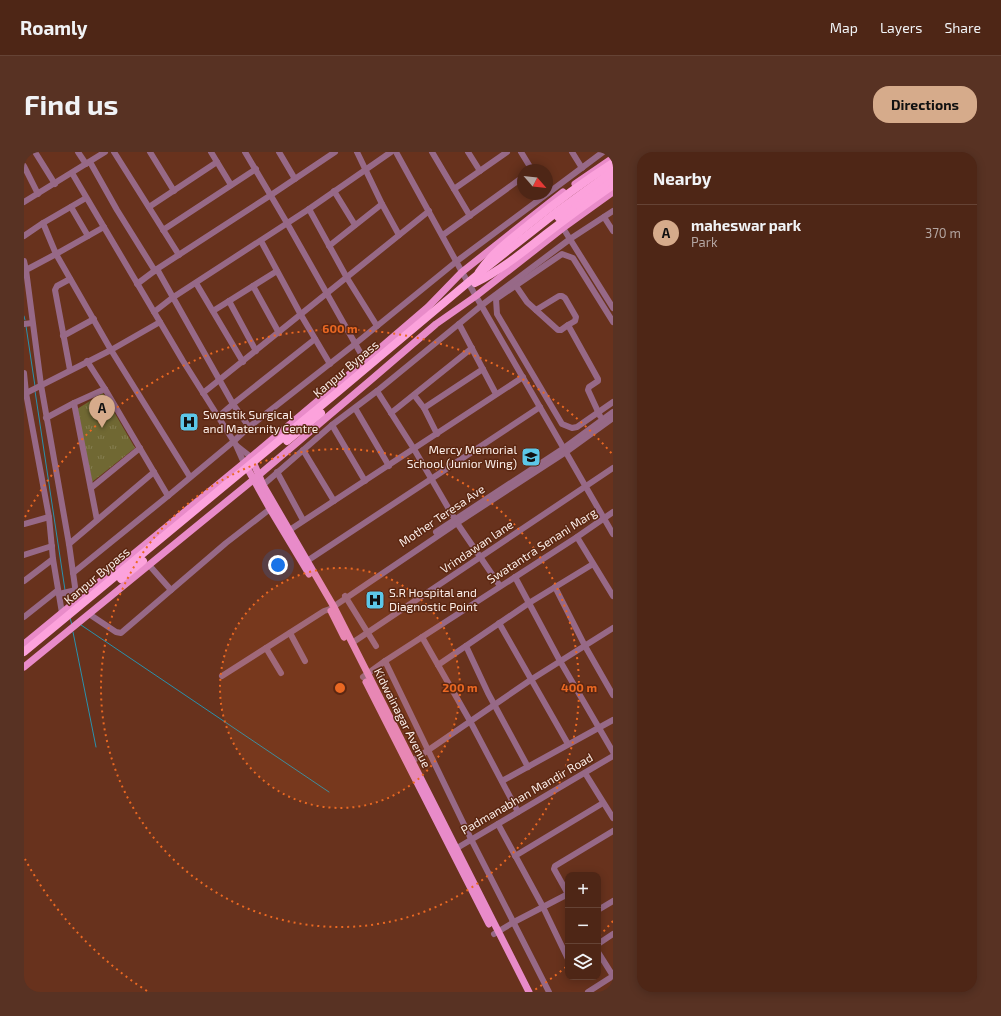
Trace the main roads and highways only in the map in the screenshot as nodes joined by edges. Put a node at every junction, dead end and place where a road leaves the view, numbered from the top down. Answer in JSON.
{"nodes":[{"id":1,"x":613,"y":158,"type":"edge"},
{"id":2,"x":613,"y":163,"type":"edge"},
{"id":3,"x":613,"y":171,"type":"edge"},
{"id":4,"x":613,"y":178,"type":"edge"},
{"id":5,"x":613,"y":185,"type":"edge"},
{"id":6,"x":613,"y":192,"type":"edge"},
{"id":7,"x":478,"y":274,"type":"junction"},
{"id":8,"x":475,"y":283,"type":"junction"},
{"id":9,"x":251,"y":457,"type":"junction"},
{"id":10,"x":244,"y":463,"type":"junction"},
{"id":11,"x":256,"y":477,"type":"junction"},
{"id":12,"x":287,"y":532,"type":"junction"},
{"id":13,"x":330,"y":607,"type":"junction"},
{"id":14,"x":24,"y":644,"type":"edge"},
{"id":15,"x":24,"y":652,"type":"edge"},
{"id":16,"x":24,"y":659,"type":"edge"},
{"id":17,"x":24,"y":667,"type":"edge"},
{"id":18,"x":365,"y":675,"type":"junction"},
{"id":19,"x":496,"y":932,"type":"junction"},
{"id":20,"x":524,"y":992,"type":"edge"},
{"id":21,"x":529,"y":992,"type":"edge"}],
"edges":[{"from":1,"to":9,"type":"main road"},
{"from":2,"to":7,"type":"highway"},
{"from":3,"to":7,"type":"highway","name":"Kanpur Bypass","bridge":true},
{"from":4,"to":8,"type":"highway","name":"Kanpur Bypass","bridge":true},
{"from":5,"to":8,"type":"highway"},
{"from":6,"to":11,"type":"main road"},
{"from":7,"to":15,"type":"highway","name":"Kanpur Bypass","bridge":true},
{"from":8,"to":16,"type":"highway","name":"Kanpur Bypass","bridge":true},
{"from":9,"to":10,"type":"main road"},
{"from":9,"to":11,"type":"main road","name":"Kidwainagar Avenue"},
{"from":10,"to":11,"type":"main road","name":"Kidwainagar Avenue"},
{"from":10,"to":14,"type":"main road"},
{"from":11,"to":12,"type":"main road","name":"Kidwainagar Avenue"},
{"from":11,"to":12,"type":"main road","name":"Kidwainagar Avenue"},
{"from":11,"to":17,"type":"main road"},
{"from":12,"to":13,"type":"main road","name":"Kidwainagar Avenue"},
{"from":12,"to":13,"type":"main road","name":"Kidwainagar Avenue"},
{"from":13,"to":18,"type":"main road","name":"Kidwainagar Avenue"},
{"from":13,"to":18,"type":"main road","name":"Kidwainagar Avenue"},
{"from":18,"to":19,"type":"main road","name":"Kidwainagar Avenue"},
{"from":19,"to":20,"type":"main road","name":"Kidwainagar Avenue"},
{"from":19,"to":21,"type":"main road","name":"Kidwainagar Avenue"}]}
